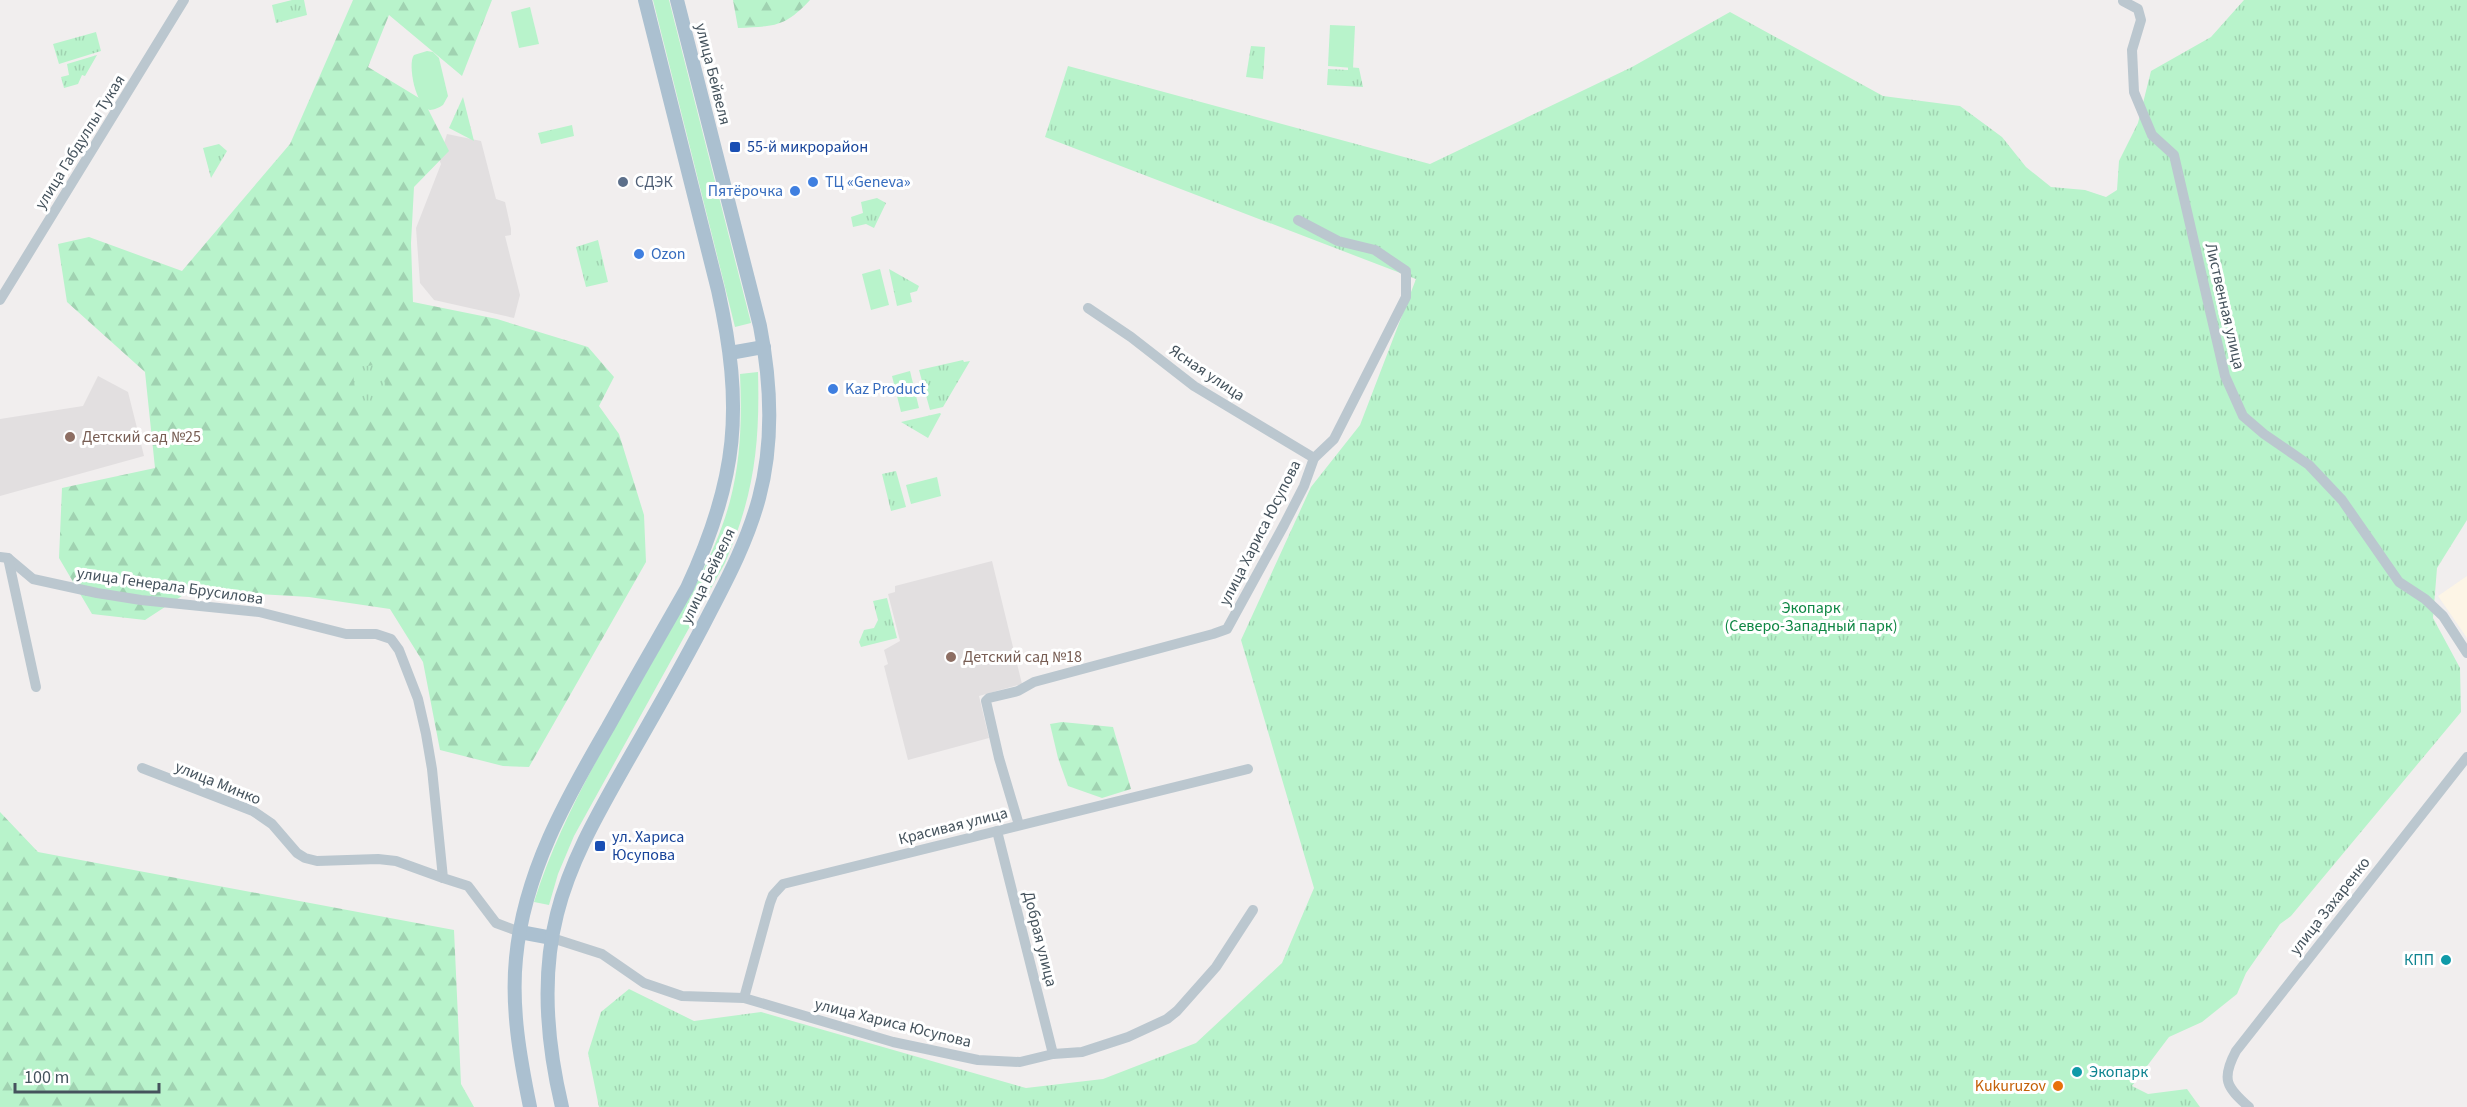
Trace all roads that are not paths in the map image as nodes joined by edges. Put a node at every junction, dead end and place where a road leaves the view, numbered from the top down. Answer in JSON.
{"nodes":[{"id":1,"x":184,"y":0,"type":"edge"},
{"id":2,"x":645,"y":0,"type":"edge"},
{"id":3,"x":677,"y":0,"type":"edge"},
{"id":4,"x":2123,"y":0,"type":"edge"},
{"id":5,"x":1299,"y":220,"type":"dead end"},
{"id":6,"x":0,"y":300,"type":"edge"},
{"id":7,"x":1088,"y":308,"type":"dead end"},
{"id":8,"x":764,"y":346,"type":"junction"},
{"id":9,"x":730,"y":353,"type":"junction"},
{"id":10,"x":1314,"y":458,"type":"junction"},
{"id":11,"x":4,"y":558,"type":"edge"},
{"id":12,"x":2467,"y":653,"type":"edge"},
{"id":13,"x":36,"y":687,"type":"dead end"},
{"id":14,"x":2467,"y":757,"type":"edge"},
{"id":15,"x":142,"y":768,"type":"dead end"},
{"id":16,"x":1248,"y":769,"type":"dead end"},
{"id":17,"x":1019,"y":825,"type":"junction"},
{"id":18,"x":997,"y":831,"type":"junction"},
{"id":19,"x":443,"y":878,"type":"junction"},
{"id":20,"x":1253,"y":909,"type":"dead end"},
{"id":21,"x":520,"y":932,"type":"junction"},
{"id":22,"x":552,"y":938,"type":"junction"},
{"id":23,"x":744,"y":998,"type":"junction"},
{"id":24,"x":1053,"y":1054,"type":"junction"},
{"id":25,"x":530,"y":1107,"type":"edge"},
{"id":26,"x":562,"y":1107,"type":"edge"},
{"id":27,"x":2249,"y":1107,"type":"edge"}],
"edges":[{"from":1,"to":6,"type":"street","name":"улица Габдуллы Тукая"},
{"from":2,"to":9,"type":"main road","name":"улица Бейвеля"},
{"from":3,"to":8,"type":"main road","name":"улица Бейвеля"},
{"from":4,"to":12,"type":"street","name":"Лиственная улица"},
{"from":5,"to":10,"type":"street","name":"улица Хариса Юсупова"},
{"from":7,"to":10,"type":"street","name":"Ясная улица"},
{"from":8,"to":9,"type":"main road"},
{"from":8,"to":22,"type":"main road","name":"улица Бейвеля"},
{"from":9,"to":21,"type":"main road","name":"улица Бейвеля"},
{"from":10,"to":17,"type":"street","name":"улица Хариса Юсупова"},
{"from":11,"to":13,"type":"street"},
{"from":11,"to":19,"type":"street","name":"улица Генерала Брусилова"},
{"from":14,"to":27,"type":"street","name":"улица Захаренко"},
{"from":15,"to":19,"type":"street","name":"улица Минко"},
{"from":16,"to":17,"type":"street","name":"Красивая улица"},
{"from":17,"to":18,"type":"street","name":"Красивая улица"},
{"from":18,"to":23,"type":"street","name":"Красивая улица"},
{"from":18,"to":24,"type":"street","name":"Добрая улица"},
{"from":19,"to":21,"type":"street"},
{"from":20,"to":24,"type":"street","name":"улица Хариса Юсупова"},
{"from":21,"to":22,"type":"main road"},
{"from":21,"to":25,"type":"main road","name":"улица Бейвеля"},
{"from":22,"to":23,"type":"street","name":"улица Хариса Юсупова"},
{"from":22,"to":26,"type":"main road","name":"улица Бейвеля"},
{"from":23,"to":24,"type":"street","name":"улица Хариса Юсупова"}]}
